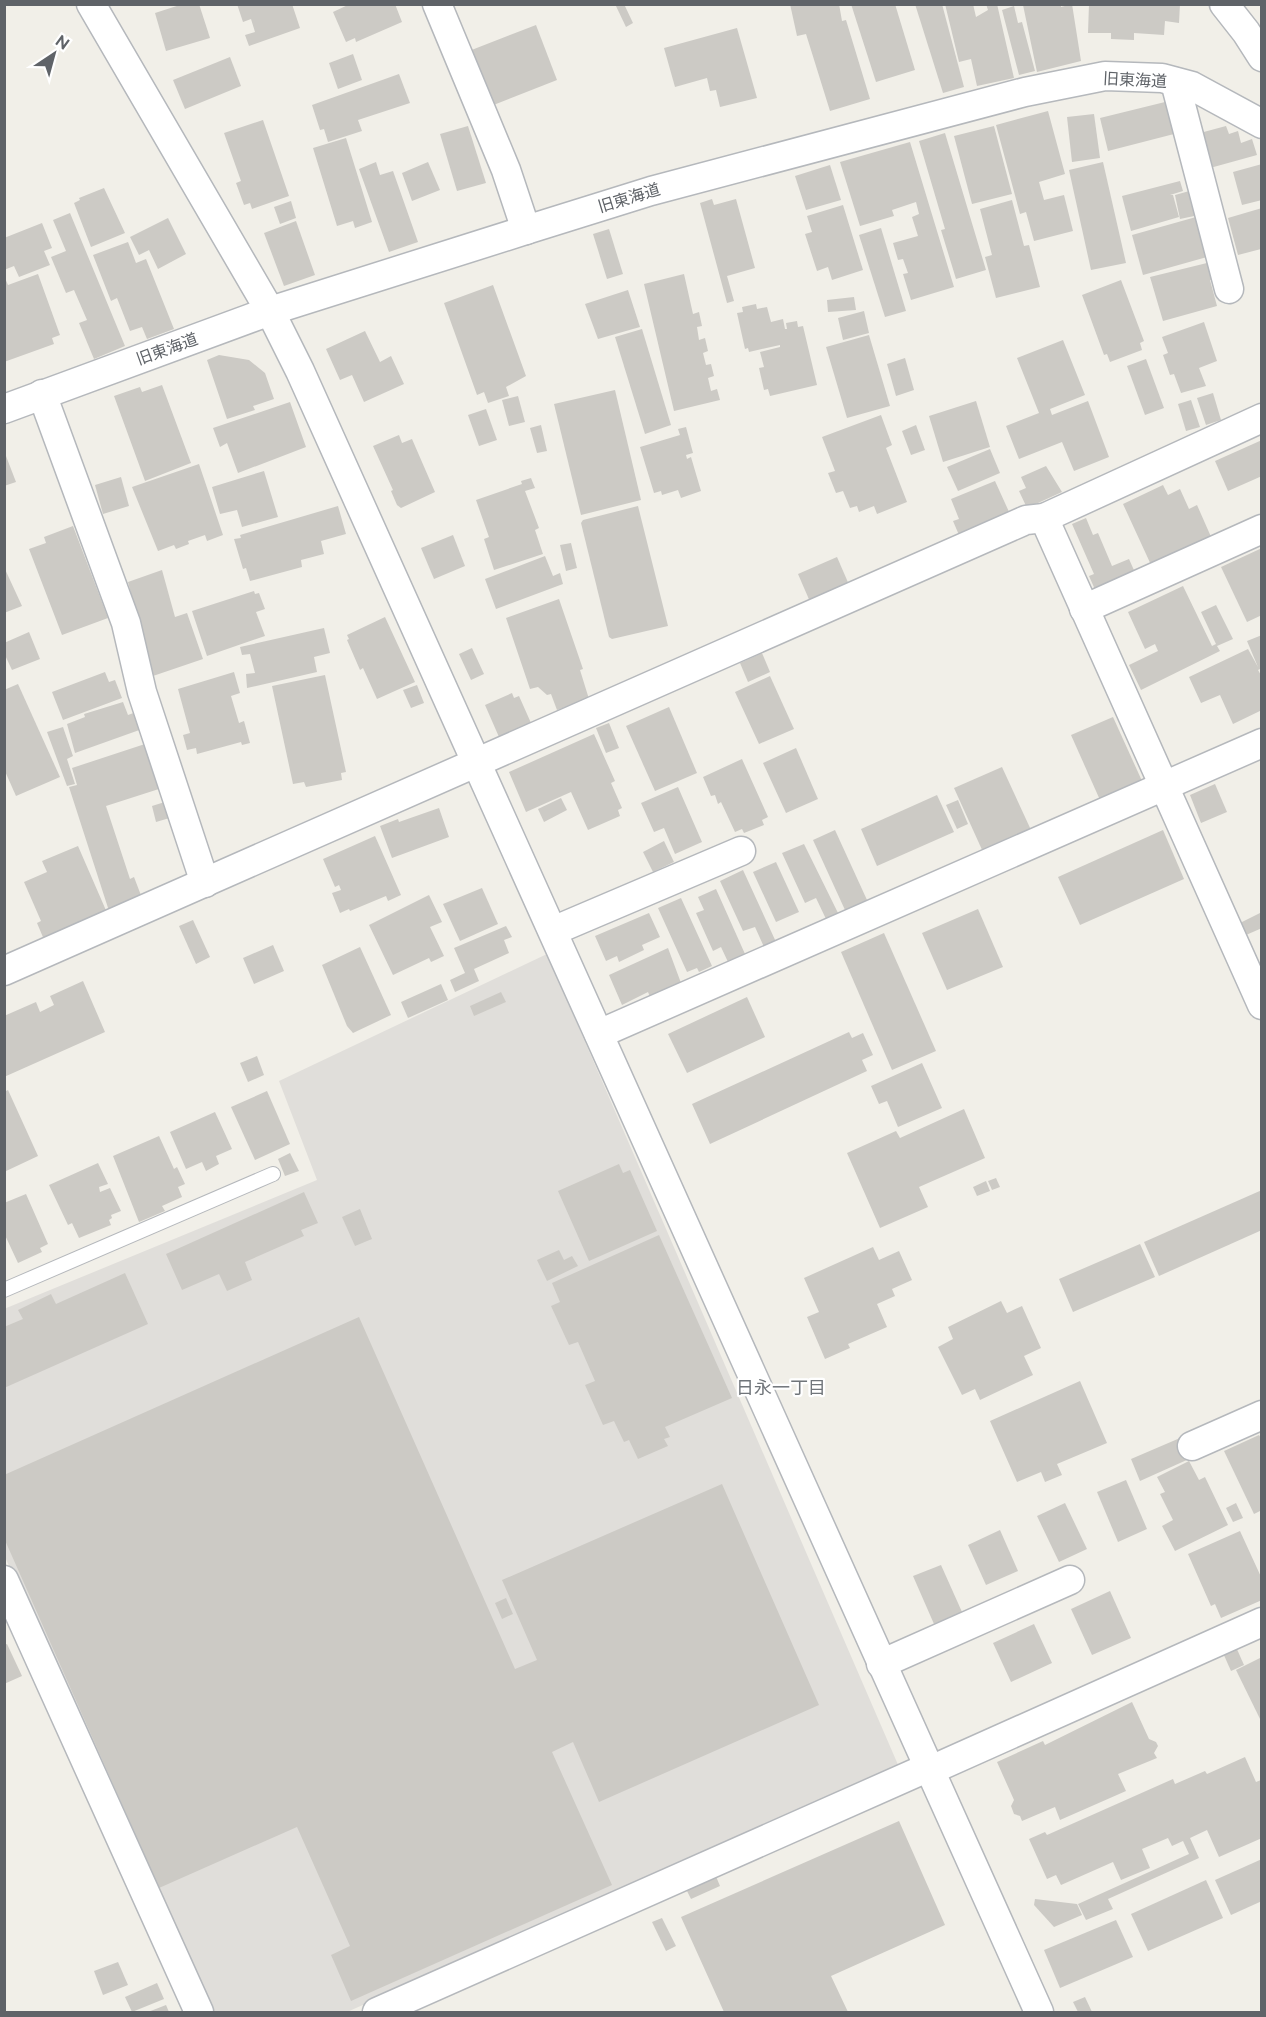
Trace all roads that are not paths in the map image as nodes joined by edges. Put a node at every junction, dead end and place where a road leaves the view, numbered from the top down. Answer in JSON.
{"nodes":[{"id":1,"x":91,"y":4,"type":"edge"},
{"id":2,"x":437,"y":4,"type":"edge"},
{"id":3,"x":1224,"y":4,"type":"edge"},
{"id":4,"x":1262,"y":57,"type":"edge"},
{"id":5,"x":1175,"y":82,"type":"junction"},
{"id":6,"x":1262,"y":124,"type":"edge"},
{"id":7,"x":526,"y":230,"type":"junction"},
{"id":8,"x":1229,"y":289,"type":"dead end"},
{"id":9,"x":270,"y":311,"type":"junction"},
{"id":10,"x":42,"y":394,"type":"junction"},
{"id":11,"x":4,"y":409,"type":"edge"},
{"id":12,"x":1262,"y":418,"type":"edge"},
{"id":13,"x":1044,"y":518,"type":"junction"},
{"id":14,"x":1262,"y":530,"type":"edge"},
{"id":15,"x":1084,"y":609,"type":"junction"},
{"id":16,"x":1262,"y":743,"type":"edge"},
{"id":17,"x":477,"y":764,"type":"junction"},
{"id":18,"x":1166,"y":786,"type":"junction"},
{"id":19,"x":741,"y":851,"type":"dead end"},
{"id":20,"x":205,"y":883,"type":"junction"},
{"id":21,"x":553,"y":931,"type":"junction"},
{"id":22,"x":1254,"y":968,"type":"edge"},
{"id":23,"x":4,"y":971,"type":"edge"},
{"id":24,"x":1262,"y":1005,"type":"edge"},
{"id":25,"x":599,"y":1034,"type":"junction"},
{"id":26,"x":273,"y":1174,"type":"dead end"},
{"id":27,"x":4,"y":1290,"type":"edge"},
{"id":28,"x":1262,"y":1415,"type":"edge"},
{"id":29,"x":1192,"y":1446,"type":"dead end"},
{"id":30,"x":4,"y":1580,"type":"edge"},
{"id":31,"x":1070,"y":1580,"type":"dead end"},
{"id":32,"x":1262,"y":1622,"type":"edge"},
{"id":33,"x":881,"y":1664,"type":"junction"},
{"id":34,"x":930,"y":1768,"type":"junction"},
{"id":35,"x":199,"y":2013,"type":"edge"},
{"id":36,"x":377,"y":2013,"type":"edge"},
{"id":37,"x":1039,"y":2013,"type":"edge"}],
"edges":[{"from":1,"to":9,"type":"street"},
{"from":2,"to":7,"type":"street"},
{"from":3,"to":4,"type":"street"},
{"from":5,"to":6,"type":"street","name":"旧東海道"},
{"from":5,"to":7,"type":"street","name":"旧東海道"},
{"from":5,"to":8,"type":"street"},
{"from":7,"to":9,"type":"street","name":"旧東海道"},
{"from":9,"to":10,"type":"street","name":"旧東海道"},
{"from":9,"to":17,"type":"street"},
{"from":10,"to":11,"type":"street","name":"旧東海道"},
{"from":10,"to":20,"type":"street"},
{"from":12,"to":13,"type":"street"},
{"from":13,"to":15,"type":"street"},
{"from":13,"to":17,"type":"street"},
{"from":14,"to":15,"type":"street"},
{"from":15,"to":18,"type":"street"},
{"from":16,"to":18,"type":"street"},
{"from":17,"to":20,"type":"street"},
{"from":17,"to":21,"type":"street"},
{"from":18,"to":22,"type":"street"},
{"from":18,"to":25,"type":"street"},
{"from":19,"to":21,"type":"street"},
{"from":20,"to":23,"type":"street"},
{"from":21,"to":25,"type":"street"},
{"from":22,"to":24,"type":"street"},
{"from":25,"to":33,"type":"street"},
{"from":26,"to":27,"type":"lane"},
{"from":28,"to":29,"type":"street"},
{"from":30,"to":35,"type":"street"},
{"from":31,"to":33,"type":"street"},
{"from":32,"to":34,"type":"street"},
{"from":33,"to":34,"type":"street"},
{"from":34,"to":36,"type":"street"},
{"from":34,"to":37,"type":"street"}]}
